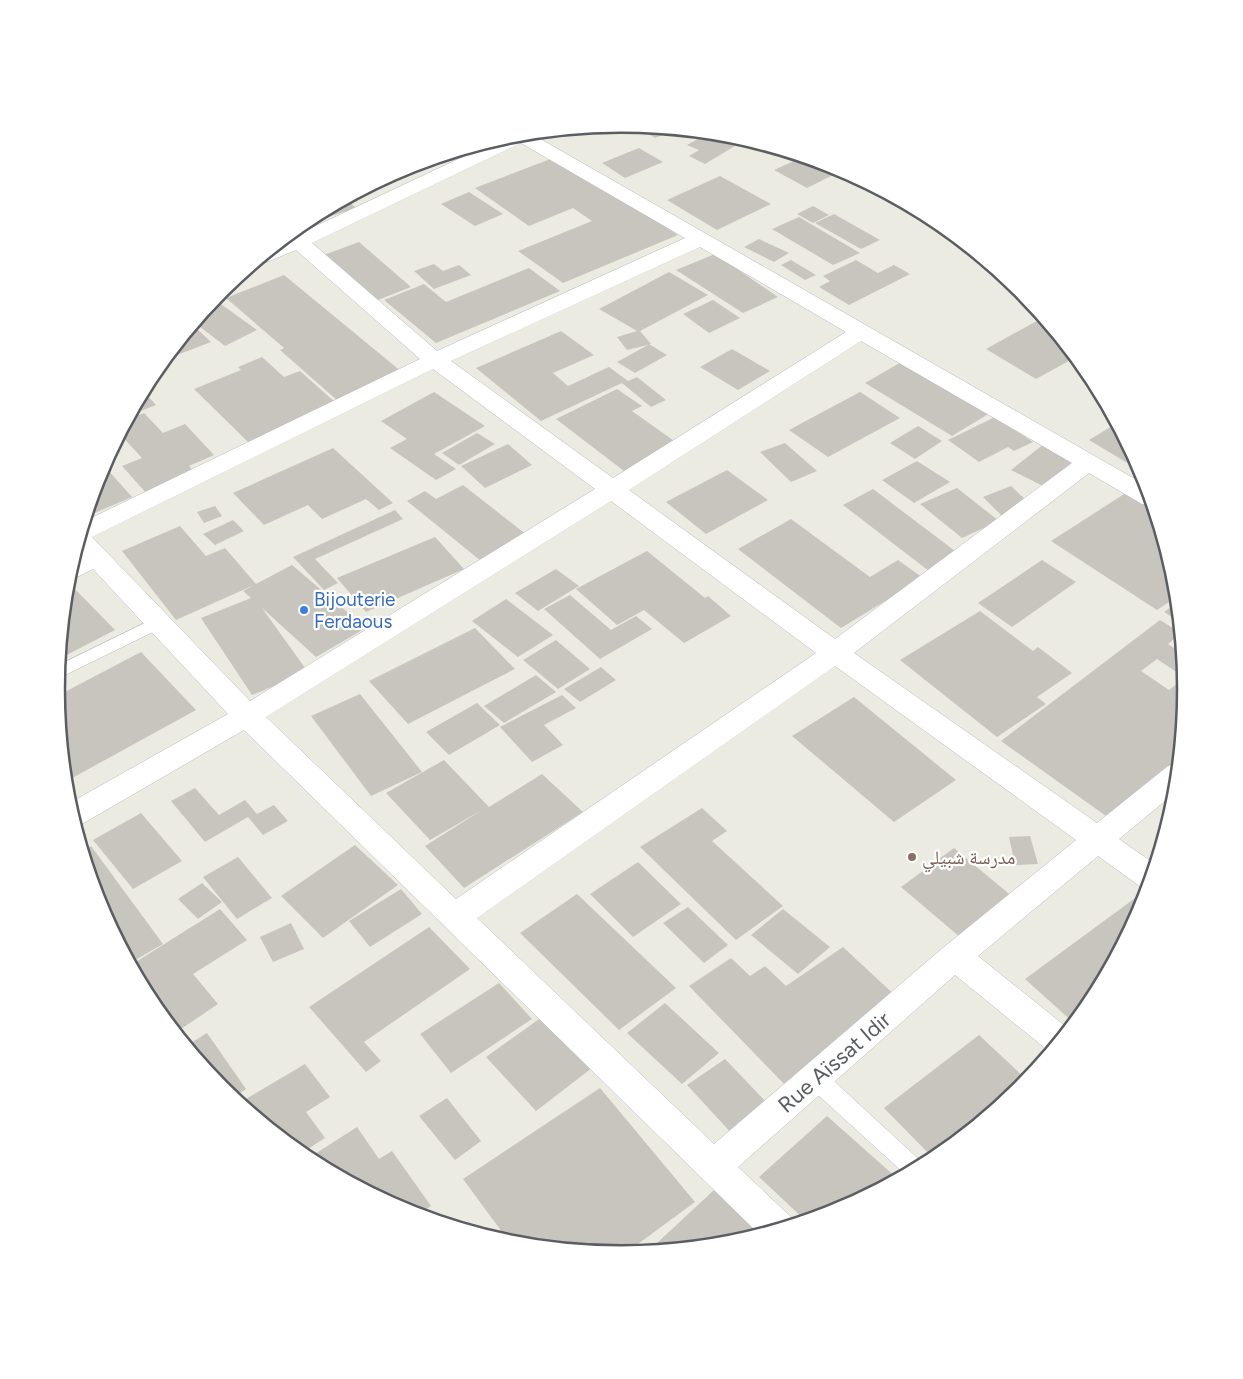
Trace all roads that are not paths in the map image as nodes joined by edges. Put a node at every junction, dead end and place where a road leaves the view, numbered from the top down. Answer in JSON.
{"nodes":[{"id":1,"x":534,"y":140,"type":"edge"},
{"id":2,"x":497,"y":148,"type":"edge"},
{"id":3,"x":301,"y":235,"type":"edge"},
{"id":4,"x":295,"y":239,"type":"edge"},
{"id":5,"x":700,"y":239,"type":"junction"},
{"id":6,"x":860,"y":332,"type":"junction"},
{"id":7,"x":434,"y":360,"type":"junction"},
{"id":8,"x":1088,"y":462,"type":"junction"},
{"id":9,"x":612,"y":490,"type":"junction"},
{"id":10,"x":1141,"y":493,"type":"edge"},
{"id":11,"x":89,"y":528,"type":"edge"},
{"id":12,"x":87,"y":548,"type":"edge"},
{"id":13,"x":157,"y":623,"type":"junction"},
{"id":14,"x":835,"y":653,"type":"junction"},
{"id":15,"x":66,"y":669,"type":"edge"},
{"id":16,"x":247,"y":716,"type":"junction"},
{"id":17,"x":1170,"y":781,"type":"edge"},
{"id":18,"x":79,"y":812,"type":"edge"},
{"id":19,"x":1098,"y":840,"type":"junction"},
{"id":20,"x":1146,"y":874,"type":"edge"},
{"id":21,"x":454,"y":917,"type":"junction"},
{"id":22,"x":955,"y":956,"type":"junction"},
{"id":23,"x":1055,"y":1038,"type":"edge"},
{"id":24,"x":815,"y":1078,"type":"junction"},
{"id":25,"x":910,"y":1165,"type":"edge"},
{"id":26,"x":712,"y":1167,"type":"junction"},
{"id":27,"x":773,"y":1225,"type":"edge"}],
"edges":[{"from":1,"to":5,"type":"street"},
{"from":2,"to":3,"type":"street"},
{"from":4,"to":7,"type":"street"},
{"from":5,"to":6,"type":"street"},
{"from":5,"to":7,"type":"street"},
{"from":6,"to":8,"type":"street"},
{"from":6,"to":9,"type":"street"},
{"from":7,"to":9,"type":"street"},
{"from":7,"to":11,"type":"street"},
{"from":8,"to":10,"type":"street"},
{"from":8,"to":14,"type":"street"},
{"from":9,"to":14,"type":"street"},
{"from":9,"to":16,"type":"street"},
{"from":12,"to":13,"type":"street"},
{"from":13,"to":15,"type":"lane"},
{"from":13,"to":16,"type":"street"},
{"from":14,"to":19,"type":"street"},
{"from":14,"to":21,"type":"street"},
{"from":16,"to":18,"type":"street"},
{"from":16,"to":21,"type":"street"},
{"from":17,"to":19,"type":"street","name":"Rue Aïssat Idir"},
{"from":19,"to":20,"type":"street"},
{"from":19,"to":22,"type":"street","name":"Rue Aïssat Idir"},
{"from":21,"to":26,"type":"street"},
{"from":22,"to":23,"type":"street"},
{"from":22,"to":24,"type":"street","name":"Rue Aïssat Idir"},
{"from":24,"to":25,"type":"lane"},
{"from":24,"to":26,"type":"street","name":"Rue Aïssat Idir"},
{"from":26,"to":27,"type":"street"}]}
